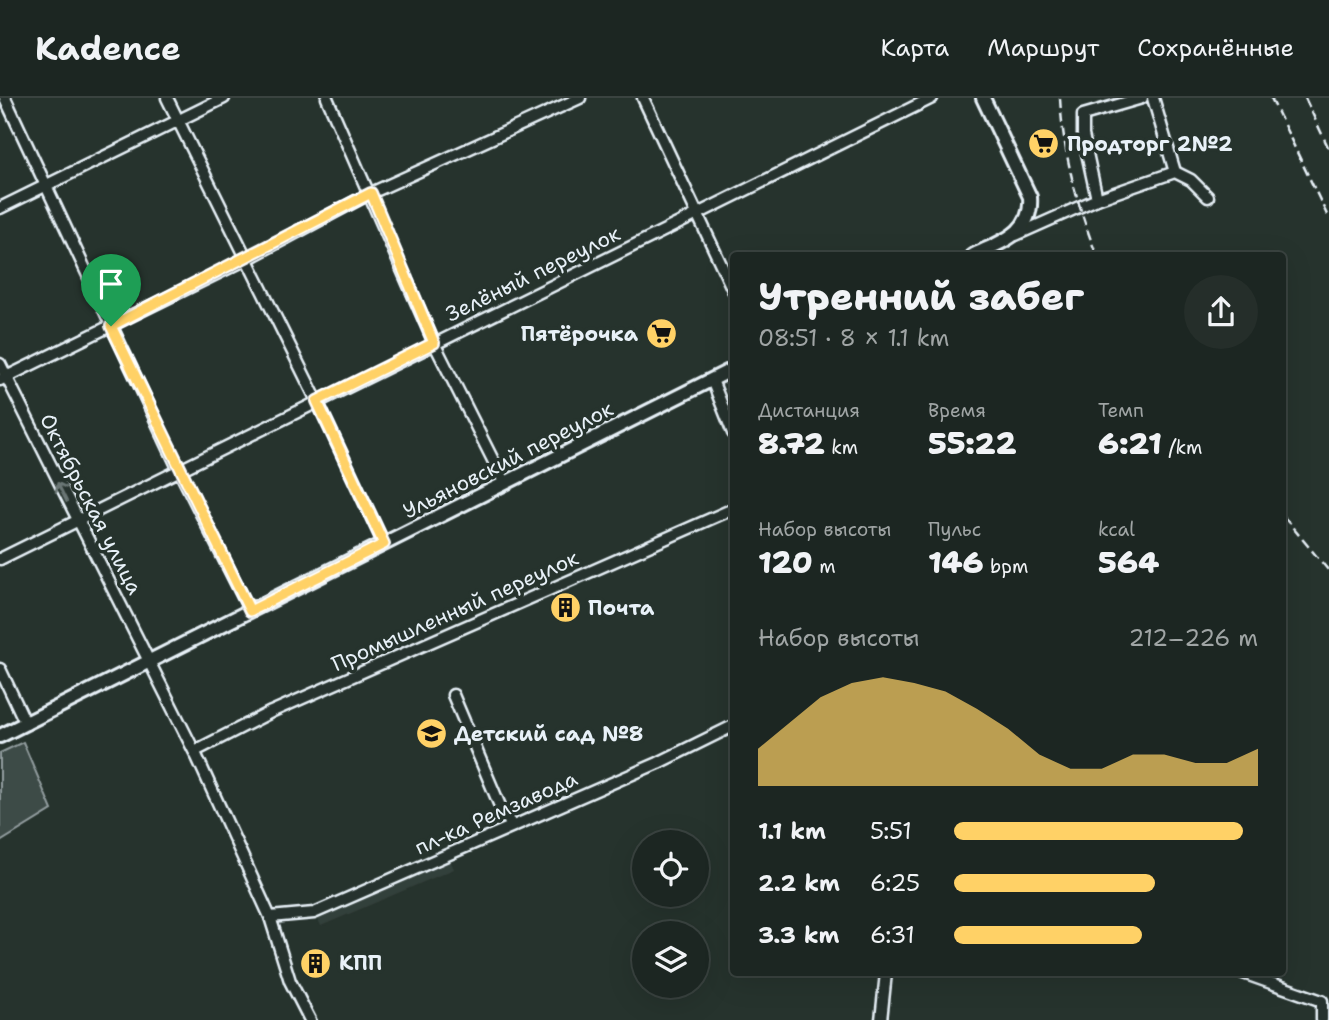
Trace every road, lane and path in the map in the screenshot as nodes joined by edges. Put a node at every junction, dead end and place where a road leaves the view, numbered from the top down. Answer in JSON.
{"nodes":[{"id":1,"x":5,"y":98,"type":"edge"},
{"id":2,"x":167,"y":98,"type":"edge"},
{"id":3,"x":224,"y":98,"type":"edge"},
{"id":4,"x":327,"y":98,"type":"edge"},
{"id":5,"x":580,"y":98,"type":"edge"},
{"id":6,"x":643,"y":98,"type":"edge"},
{"id":7,"x":932,"y":98,"type":"edge"},
{"id":8,"x":983,"y":98,"type":"edge"},
{"id":9,"x":1142,"y":98,"type":"edge"},
{"id":10,"x":1153,"y":98,"type":"edge"},
{"id":11,"x":177,"y":121,"type":"junction"},
{"id":12,"x":1175,"y":172,"type":"junction"},
{"id":13,"x":45,"y":184,"type":"junction"},
{"id":14,"x":371,"y":193,"type":"junction"},
{"id":15,"x":1208,"y":197,"type":"dead end"},
{"id":16,"x":1097,"y":199,"type":"junction"},
{"id":17,"x":0,"y":208,"type":"edge"},
{"id":18,"x":697,"y":215,"type":"junction"},
{"id":19,"x":1016,"y":235,"type":"junction"},
{"id":20,"x":980,"y":252,"type":"edge"},
{"id":21,"x":247,"y":258,"type":"junction"},
{"id":22,"x":730,"y":284,"type":"edge"},
{"id":23,"x":111,"y":326,"type":"junction"},
{"id":24,"x":434,"y":343,"type":"junction"},
{"id":25,"x":0,"y":364,"type":"edge"},
{"id":26,"x":730,"y":371,"type":"edge"},
{"id":27,"x":3,"y":378,"type":"edge"},
{"id":28,"x":712,"y":380,"type":"junction"},
{"id":29,"x":317,"y":401,"type":"junction"},
{"id":30,"x":730,"y":425,"type":"edge"},
{"id":31,"x":179,"y":470,"type":"junction"},
{"id":32,"x":504,"y":482,"type":"junction"},
{"id":33,"x":730,"y":510,"type":"edge"},
{"id":34,"x":76,"y":520,"type":"junction"},
{"id":35,"x":384,"y":544,"type":"junction"},
{"id":36,"x":0,"y":559,"type":"edge"},
{"id":37,"x":250,"y":611,"type":"junction"},
{"id":38,"x":149,"y":662,"type":"junction"},
{"id":39,"x":0,"y":669,"type":"edge"},
{"id":40,"x":453,"y":695,"type":"dead end"},
{"id":41,"x":26,"y":724,"type":"junction"},
{"id":42,"x":730,"y":727,"type":"edge"},
{"id":43,"x":0,"y":736,"type":"edge"},
{"id":44,"x":194,"y":751,"type":"junction"},
{"id":45,"x":512,"y":826,"type":"junction"},
{"id":46,"x":270,"y":917,"type":"junction"},
{"id":47,"x":886,"y":976,"type":"edge"},
{"id":48,"x":1251,"y":976,"type":"edge"},
{"id":49,"x":310,"y":1020,"type":"edge"},
{"id":50,"x":881,"y":1020,"type":"edge"},
{"id":51,"x":1322,"y":1020,"type":"edge"}],
"edges":[{"from":1,"to":13,"type":"street"},
{"from":2,"to":11,"type":"street"},
{"from":3,"to":11,"type":"street"},
{"from":4,"to":14,"type":"street"},
{"from":5,"to":14,"type":"street"},
{"from":6,"to":18,"type":"street"},
{"from":7,"to":18,"type":"street","name":"Зелёный переулок"},
{"from":8,"to":19,"type":"main road"},
{"from":9,"to":16,"type":"street"},
{"from":10,"to":12,"type":"street"},
{"from":11,"to":13,"type":"street"},
{"from":11,"to":21,"type":"street"},
{"from":12,"to":15,"type":"street"},
{"from":12,"to":16,"type":"street"},
{"from":13,"to":17,"type":"street"},
{"from":13,"to":23,"type":"street"},
{"from":14,"to":21,"type":"street"},
{"from":14,"to":24,"type":"street"},
{"from":16,"to":19,"type":"street"},
{"from":18,"to":22,"type":"street"},
{"from":18,"to":24,"type":"street","name":"Зелёный переулок"},
{"from":19,"to":20,"type":"main road"},
{"from":21,"to":23,"type":"street"},
{"from":21,"to":29,"type":"street"},
{"from":23,"to":27,"type":"street"},
{"from":23,"to":31,"type":"street"},
{"from":24,"to":29,"type":"street","name":"Зелёный переулок"},
{"from":24,"to":32,"type":"street"},
{"from":25,"to":27,"type":"street","name":"Октябрьская улица"},
{"from":26,"to":28,"type":"main road","name":"Ульяновский переулок"},
{"from":34,"to":27,"type":"street","name":"Октябрьская улица","one_way":true},
{"from":28,"to":30,"type":"street"},
{"from":28,"to":32,"type":"main road","name":"Ульяновский переулок"},
{"from":29,"to":31,"type":"street","name":"Зелёный переулок"},
{"from":29,"to":35,"type":"street"},
{"from":31,"to":34,"type":"street","name":"Зелёный переулок"},
{"from":31,"to":37,"type":"street"},
{"from":32,"to":35,"type":"main road","name":"Ульяновский переулок"},
{"from":33,"to":44,"type":"street","name":"Промышленный переулок"},
{"from":34,"to":36,"type":"street","name":"Зелёный переулок"},
{"from":34,"to":38,"type":"street","name":"Октябрьская улица"},
{"from":35,"to":37,"type":"main road","name":"Ульяновский переулок"},
{"from":37,"to":38,"type":"main road","name":"Ульяновский переулок"},
{"from":38,"to":41,"type":"main road","name":"Ульяновский переулок"},
{"from":38,"to":44,"type":"street","name":"Октябрьская улица"},
{"from":39,"to":41,"type":"street"},
{"from":40,"to":45,"type":"street"},
{"from":41,"to":43,"type":"main road","name":"Ульяновский переулок"},
{"from":42,"to":45,"type":"street","name":"пл-ка Ремзавода"},
{"from":44,"to":46,"type":"street","name":"Октябрьская улица"},
{"from":45,"to":46,"type":"street","name":"пл-ка Ремзавода"},
{"from":46,"to":49,"type":"street","name":"Октябрьская улица"},
{"from":47,"to":50,"type":"street"},
{"from":48,"to":51,"type":"street"}]}
